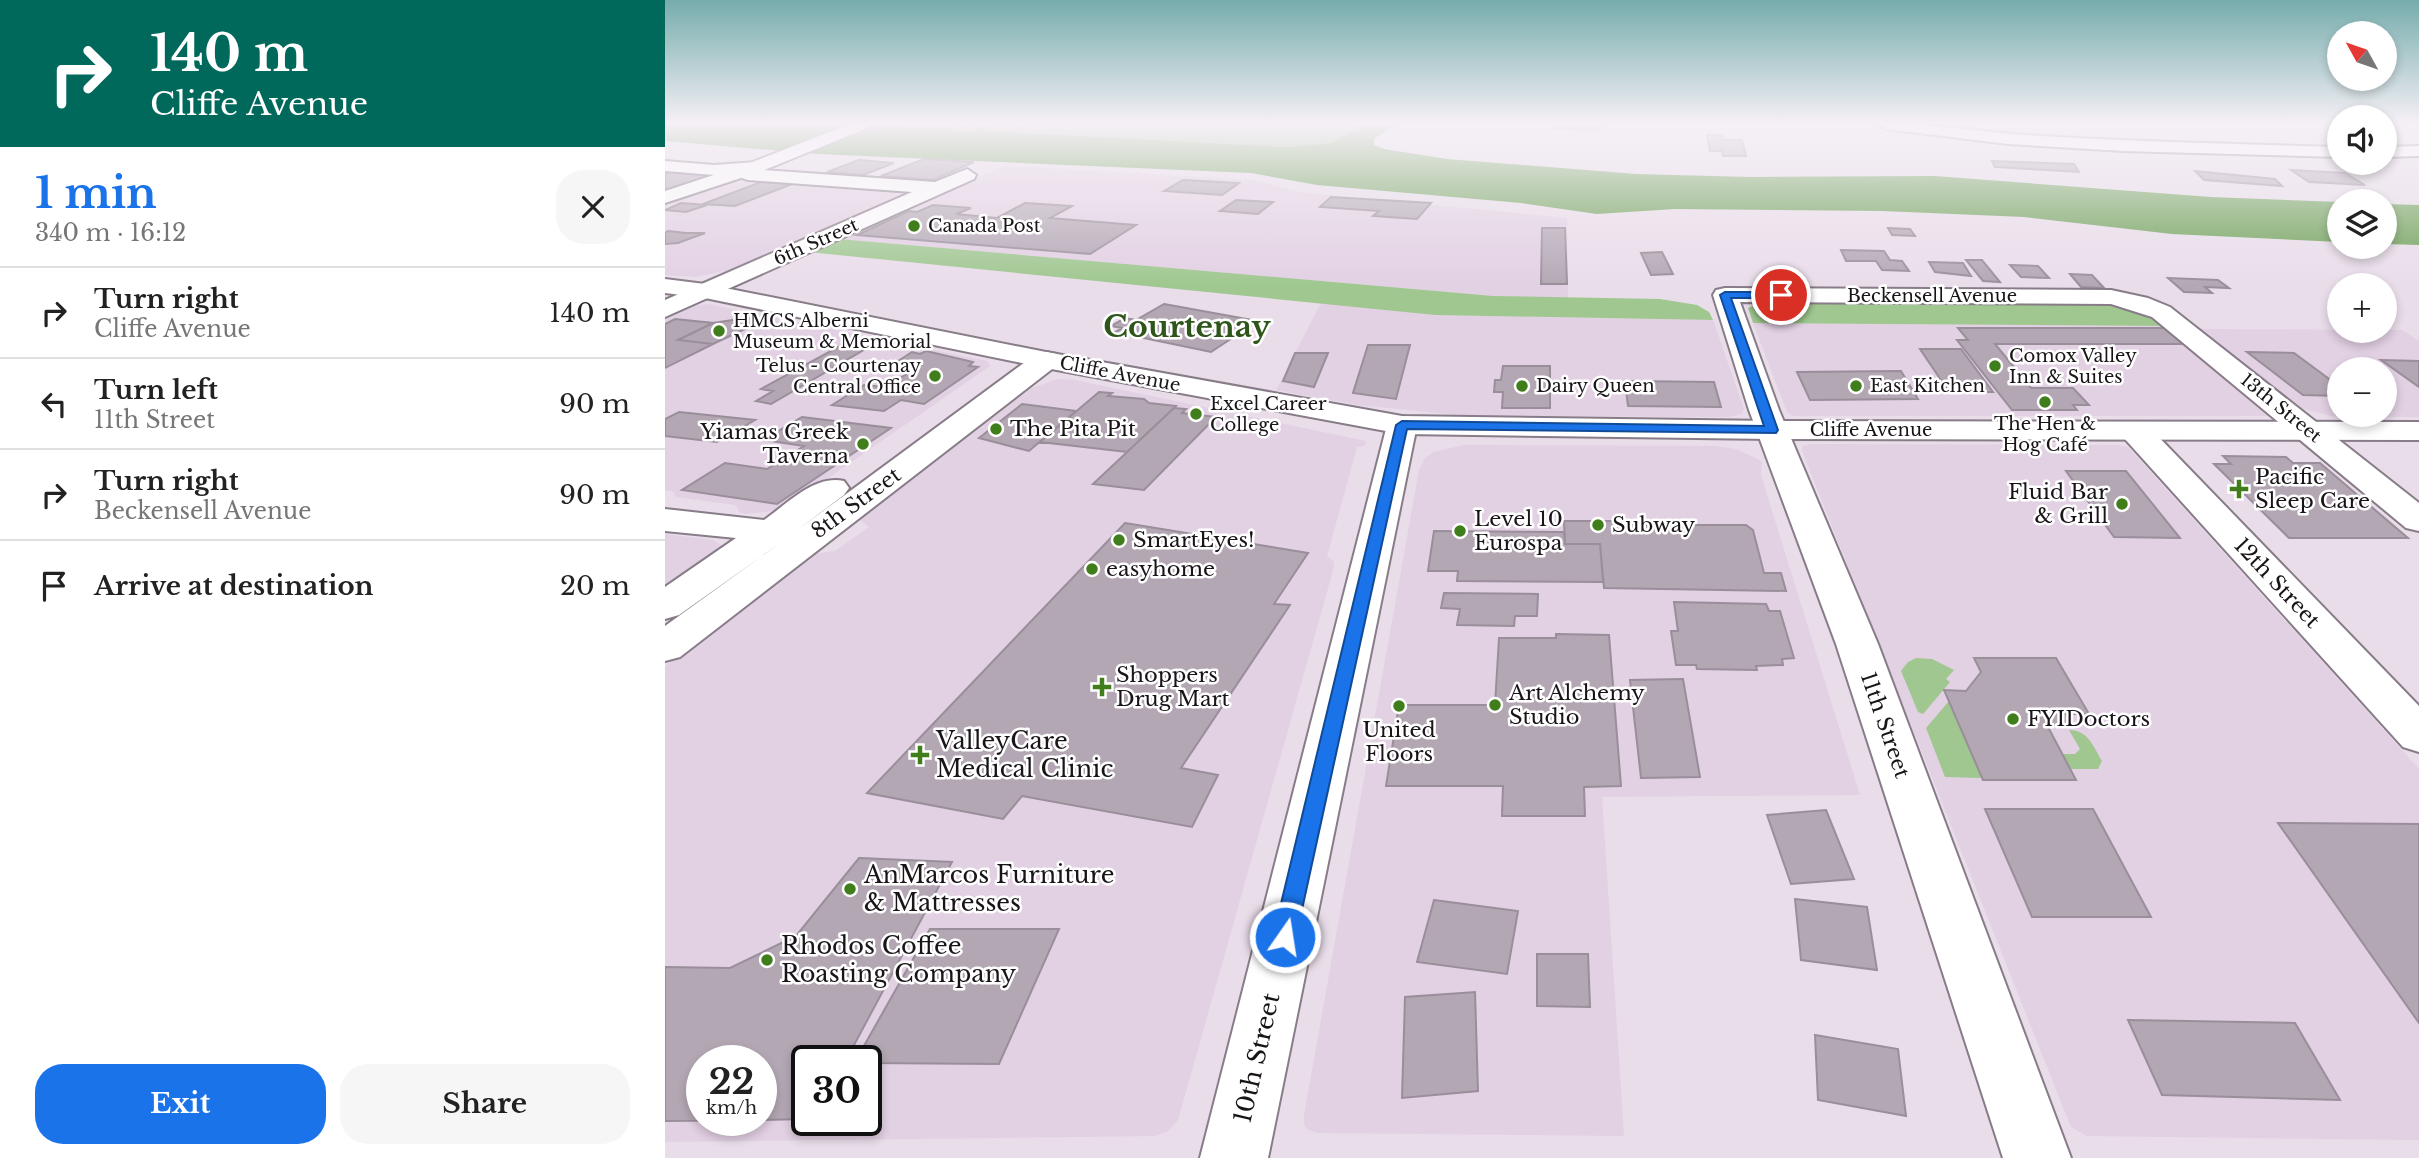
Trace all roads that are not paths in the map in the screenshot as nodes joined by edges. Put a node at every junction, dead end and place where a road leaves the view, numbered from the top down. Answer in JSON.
{"nodes":[{"id":1,"x":724,"y":178,"type":"edge"},
{"id":2,"x":730,"y":178,"type":"edge"},
{"id":3,"x":852,"y":178,"type":"edge"},
{"id":4,"x":960,"y":178,"type":"edge"},
{"id":5,"x":936,"y":188,"type":"junction"},
{"id":6,"x":665,"y":197,"type":"edge"},
{"id":7,"x":665,"y":203,"type":"edge"},
{"id":8,"x":665,"y":286,"type":"edge"},
{"id":9,"x":705,"y":291,"type":"junction"},
{"id":10,"x":1725,"y":295,"type":"joint"},
{"id":11,"x":2139,"y":303,"type":"joint"},
{"id":12,"x":665,"y":309,"type":"edge"},
{"id":13,"x":1034,"y":358,"type":"junction"},
{"id":14,"x":1402,"y":425,"type":"junction"},
{"id":15,"x":1772,"y":430,"type":"junction"},
{"id":16,"x":2307,"y":430,"type":"junction"},
{"id":17,"x":2135,"y":431,"type":"junction"},
{"id":18,"x":2419,"y":431,"type":"edge"},
{"id":19,"x":665,"y":520,"type":"edge"},
{"id":20,"x":2419,"y":520,"type":"edge"},
{"id":21,"x":769,"y":532,"type":"junction"},
{"id":22,"x":813,"y":534,"type":"junction"},
{"id":23,"x":665,"y":606,"type":"edge"},
{"id":24,"x":665,"y":647,"type":"edge"},
{"id":25,"x":2419,"y":735,"type":"edge"},
{"id":26,"x":1234,"y":1158,"type":"edge"},
{"id":27,"x":2037,"y":1158,"type":"edge"}],
"edges":[{"from":1,"to":6,"type":"street"},
{"from":2,"to":7,"type":"street"},
{"from":3,"to":5,"type":"street"},
{"from":4,"to":5,"type":"street","name":"6th Street"},
{"from":5,"to":9,"type":"street","name":"6th Street"},
{"from":8,"to":9,"type":"street","name":"Cliffe Avenue"},
{"from":9,"to":12,"type":"street","name":"6th Street"},
{"from":9,"to":13,"type":"street","name":"Cliffe Avenue"},
{"from":10,"to":11,"type":"street","name":"Beckensell Avenue"},
{"from":10,"to":15,"type":"street","name":"11th Street"},
{"from":11,"to":16,"type":"street","name":"13th Street"},
{"from":13,"to":14,"type":"street","name":"Cliffe Avenue"},
{"from":13,"to":21,"type":"street","name":"8th Street"},
{"from":13,"to":22,"type":"street","name":"8th Street"},
{"from":14,"to":15,"type":"street","name":"Cliffe Avenue"},
{"from":14,"to":26,"type":"street","name":"10th Street"},
{"from":15,"to":17,"type":"street","name":"Cliffe Avenue"},
{"from":15,"to":27,"type":"street","name":"11th Street"},
{"from":16,"to":17,"type":"street","name":"Cliffe Avenue"},
{"from":16,"to":18,"type":"street","name":"Cliffe Avenue"},
{"from":16,"to":20,"type":"street","name":"13th Street"},
{"from":17,"to":25,"type":"street","name":"12th Street"},
{"from":19,"to":21,"type":"street"},
{"from":21,"to":22,"type":"street"},
{"from":21,"to":23,"type":"street","name":"8th Street"},
{"from":22,"to":24,"type":"street","name":"8th Street"}]}
